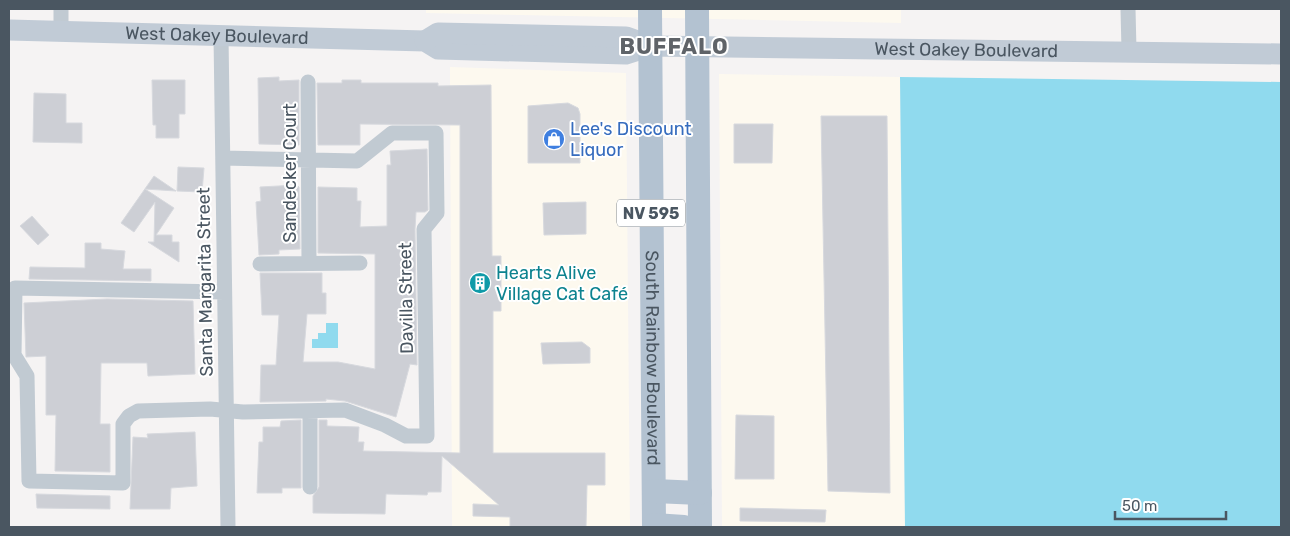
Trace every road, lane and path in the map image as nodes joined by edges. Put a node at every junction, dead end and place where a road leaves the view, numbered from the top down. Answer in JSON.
{"nodes":[{"id":1,"x":61,"y":9,"type":"edge"},
{"id":2,"x":650,"y":9,"type":"edge"},
{"id":3,"x":697,"y":9,"type":"edge"},
{"id":4,"x":1128,"y":9,"type":"edge"},
{"id":5,"x":9,"y":30,"type":"edge"},
{"id":6,"x":61,"y":31,"type":"junction"},
{"id":7,"x":221,"y":36,"type":"junction"},
{"id":8,"x":651,"y":46,"type":"junction"},
{"id":9,"x":697,"y":46,"type":"junction"},
{"id":10,"x":1129,"y":50,"type":"junction"},
{"id":11,"x":1281,"y":54,"type":"edge"},
{"id":12,"x":308,"y":82,"type":"dead end"},
{"id":13,"x":222,"y":158,"type":"junction"},
{"id":14,"x":307,"y":160,"type":"junction"},
{"id":15,"x":309,"y":263,"type":"junction"},
{"id":16,"x":360,"y":263,"type":"dead end"},
{"id":17,"x":260,"y":264,"type":"dead end"},
{"id":18,"x":224,"y":292,"type":"junction"},
{"id":19,"x":310,"y":410,"type":"junction"},
{"id":20,"x":226,"y":411,"type":"junction"},
{"id":21,"x":310,"y":487,"type":"dead end"},
{"id":22,"x":654,"y":491,"type":"junction"},
{"id":23,"x":700,"y":493,"type":"junction"},
{"id":24,"x":654,"y":526,"type":"edge"},
{"id":25,"x":228,"y":527,"type":"edge"},
{"id":26,"x":684,"y":527,"type":"edge"},
{"id":27,"x":700,"y":527,"type":"edge"}],
"edges":[{"from":1,"to":6,"type":"street"},
{"from":2,"to":8,"type":"main road","name":"South Rainbow Boulevard","number":"NV 595"},
{"from":3,"to":9,"type":"main road","number":"NV 595"},
{"from":4,"to":10,"type":"street"},
{"from":5,"to":6,"type":"main road","name":"West Oakey Boulevard"},
{"from":6,"to":7,"type":"main road","name":"West Oakey Boulevard"},
{"from":7,"to":8,"type":"main road","name":"West Oakey Boulevard"},
{"from":7,"to":13,"type":"street","name":"Santa Margarita Street"},
{"from":8,"to":9,"type":"main road","name":"West Oakey Boulevard"},
{"from":8,"to":22,"type":"main road","name":"South Rainbow Boulevard","number":"NV 595"},
{"from":9,"to":10,"type":"main road","name":"West Oakey Boulevard"},
{"from":9,"to":23,"type":"main road","number":"NV 595"},
{"from":10,"to":11,"type":"main road","name":"West Oakey Boulevard"},
{"from":12,"to":14,"type":"street","name":"Sandecker Court"},
{"from":13,"to":14,"type":"street"},
{"from":13,"to":18,"type":"street","name":"Santa Margarita Street"},
{"from":14,"to":15,"type":"street","name":"Sandecker Court"},
{"from":14,"to":19,"type":"street","name":"Davilla Street"},
{"from":15,"to":16,"type":"street","name":"Sandecker Court"},
{"from":15,"to":17,"type":"street","name":"Sandecker Court"},
{"from":18,"to":20,"type":"street","name":"Santa Margarita Street"},
{"from":18,"to":20,"type":"street"},
{"from":19,"to":20,"type":"street"},
{"from":19,"to":21,"type":"street"},
{"from":20,"to":25,"type":"street","name":"Santa Margarita Street"},
{"from":22,"to":23,"type":"main road"},
{"from":22,"to":24,"type":"main road","name":"South Rainbow Boulevard","number":"NV 595"},
{"from":23,"to":27,"type":"main road","number":"NV 595"},
{"from":24,"to":26,"type":"main road"}]}
